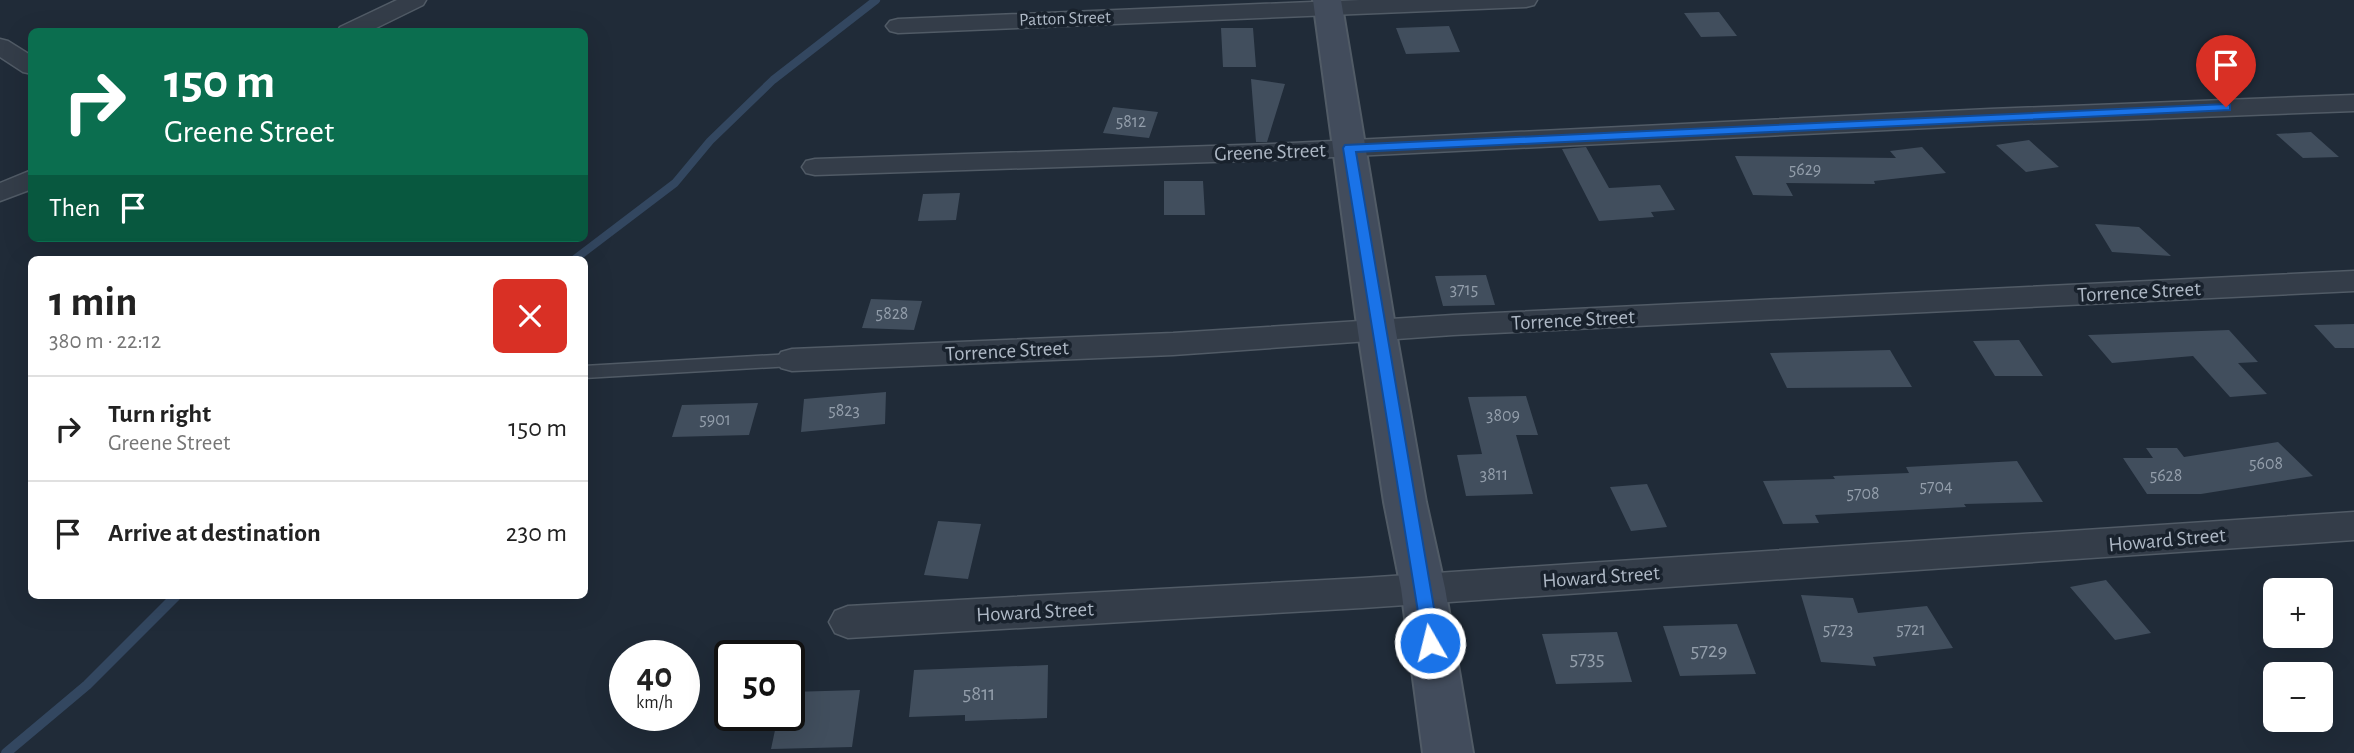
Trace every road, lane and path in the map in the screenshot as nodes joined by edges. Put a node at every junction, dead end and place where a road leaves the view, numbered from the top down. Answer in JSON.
{"nodes":[{"id":1,"x":415,"y":0,"type":"edge"},
{"id":2,"x":1526,"y":0,"type":"edge"},
{"id":3,"x":1327,"y":4,"type":"edge"},
{"id":4,"x":898,"y":26,"type":"dead end"},
{"id":5,"x":356,"y":28,"type":"edge"},
{"id":6,"x":0,"y":46,"type":"edge"},
{"id":7,"x":28,"y":64,"type":"edge"},
{"id":8,"x":2354,"y":103,"type":"edge"},
{"id":9,"x":1349,"y":148,"type":"junction"},
{"id":10,"x":816,"y":167,"type":"dead end"},
{"id":11,"x":28,"y":180,"type":"edge"},
{"id":12,"x":0,"y":193,"type":"edge"},
{"id":13,"x":2354,"y":281,"type":"edge"},
{"id":14,"x":1377,"y":331,"type":"junction"},
{"id":15,"x":792,"y":360,"type":"joint"},
{"id":16,"x":588,"y":372,"type":"edge"},
{"id":17,"x":2354,"y":526,"type":"edge"},
{"id":18,"x":1423,"y":588,"type":"junction"},
{"id":19,"x":848,"y":622,"type":"dead end"},
{"id":20,"x":1448,"y":753,"type":"edge"}],
"edges":[{"from":1,"to":5,"type":"street"},
{"from":2,"to":3,"type":"street","name":"Patton Street"},
{"from":3,"to":4,"type":"street","name":"Patton Street"},
{"from":3,"to":9,"type":"main road"},
{"from":6,"to":7,"type":"street"},
{"from":8,"to":9,"type":"street","name":"Greene Street"},
{"from":9,"to":10,"type":"street","name":"Greene Street"},
{"from":9,"to":14,"type":"main road"},
{"from":11,"to":12,"type":"street"},
{"from":13,"to":14,"type":"street","name":"Torrence Street"},
{"from":14,"to":15,"type":"street","name":"Torrence Street"},
{"from":14,"to":18,"type":"main road"},
{"from":15,"to":16,"type":"lane"},
{"from":17,"to":18,"type":"street","name":"Howard Street"},
{"from":18,"to":19,"type":"street","name":"Howard Street"},
{"from":18,"to":20,"type":"main road"}]}
